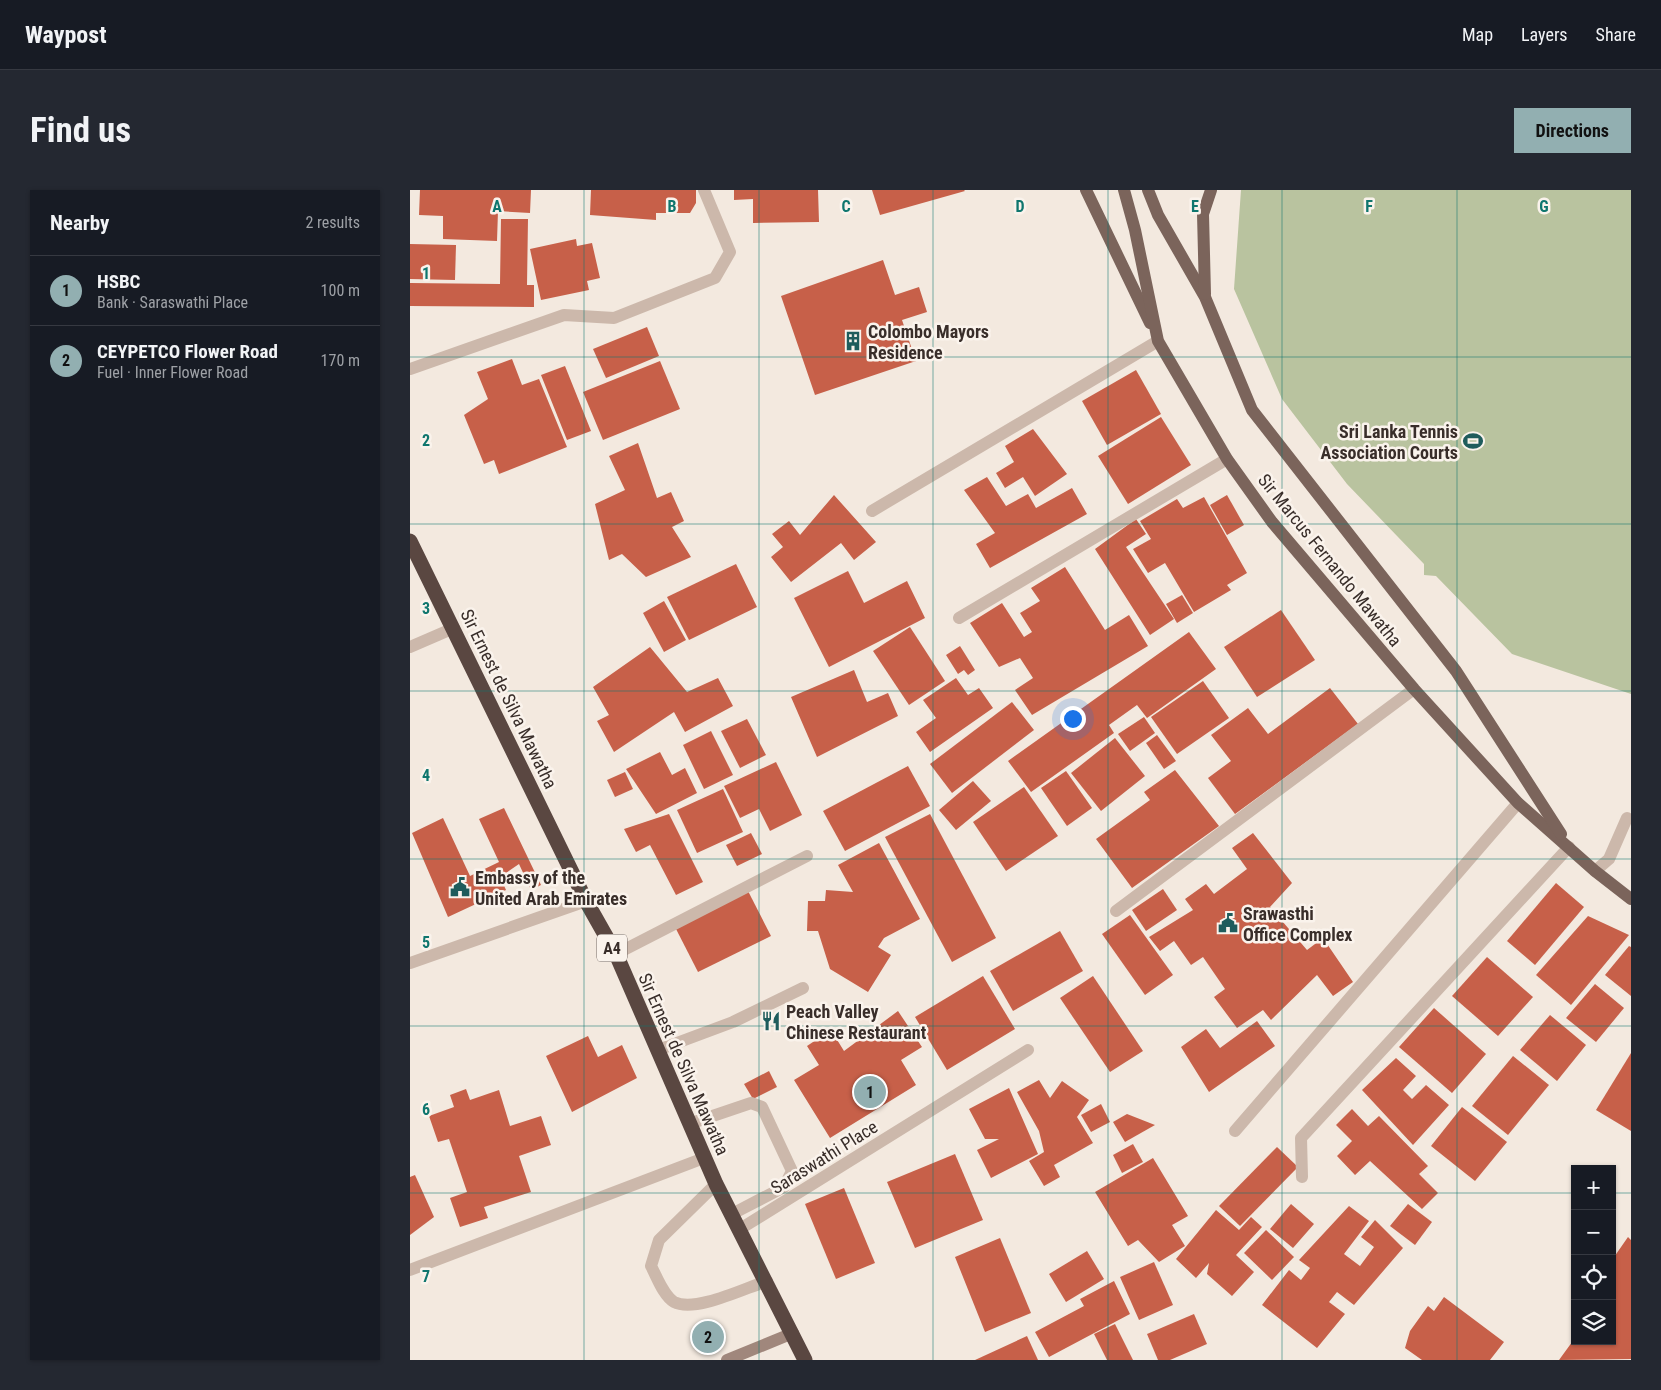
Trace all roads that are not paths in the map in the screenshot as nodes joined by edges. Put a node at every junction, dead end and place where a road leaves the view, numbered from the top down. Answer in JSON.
{"nodes":[{"id":1,"x":704,"y":190,"type":"edge"},
{"id":2,"x":1086,"y":190,"type":"edge"},
{"id":3,"x":1124,"y":190,"type":"edge"},
{"id":4,"x":1148,"y":190,"type":"edge"},
{"id":5,"x":1211,"y":190,"type":"edge"},
{"id":6,"x":1206,"y":297,"type":"junction"},
{"id":7,"x":1158,"y":341,"type":"junction"},
{"id":8,"x":410,"y":369,"type":"edge"},
{"id":9,"x":1227,"y":459,"type":"junction"},
{"id":10,"x":872,"y":511,"type":"dead end"},
{"id":11,"x":410,"y":541,"type":"edge"},
{"id":12,"x":959,"y":618,"type":"dead end"},
{"id":13,"x":454,"y":628,"type":"junction"},
{"id":14,"x":410,"y":647,"type":"edge"},
{"id":15,"x":1414,"y":689,"type":"junction"},
{"id":16,"x":1518,"y":803,"type":"junction"},
{"id":17,"x":1627,"y":818,"type":"dead end"},
{"id":18,"x":1569,"y":847,"type":"junction"},
{"id":19,"x":807,"y":856,"type":"dead end"},
{"id":20,"x":1595,"y":871,"type":"junction"},
{"id":21,"x":1631,"y":899,"type":"edge"},
{"id":22,"x":586,"y":902,"type":"junction"},
{"id":23,"x":1116,"y":911,"type":"dead end"},
{"id":24,"x":616,"y":954,"type":"junction"},
{"id":25,"x":410,"y":963,"type":"edge"},
{"id":26,"x":803,"y":988,"type":"dead end"},
{"id":27,"x":658,"y":1050,"type":"junction"},
{"id":28,"x":1028,"y":1050,"type":"dead end"},
{"id":29,"x":689,"y":1124,"type":"junction"},
{"id":30,"x":1235,"y":1131,"type":"dead end"},
{"id":31,"x":704,"y":1158,"type":"junction"},
{"id":32,"x":1302,"y":1176,"type":"dead end"},
{"id":33,"x":716,"y":1184,"type":"junction"},
{"id":34,"x":732,"y":1214,"type":"junction"},
{"id":35,"x":740,"y":1230,"type":"junction"},
{"id":36,"x":410,"y":1270,"type":"edge"},
{"id":37,"x":767,"y":1281,"type":"junction"},
{"id":38,"x":793,"y":1334,"type":"junction"},
{"id":39,"x":727,"y":1360,"type":"edge"},
{"id":40,"x":805,"y":1360,"type":"edge"}],
"edges":[{"from":1,"to":8,"type":"street"},
{"from":2,"to":7,"type":"main road"},
{"from":3,"to":7,"type":"main road","name":"Sir Marcus Fernando Mawatha"},
{"from":4,"to":6,"type":"main road","name":"Sir Marcus Fernando Mawatha"},
{"from":5,"to":6,"type":"main road"},
{"from":6,"to":18,"type":"main road","name":"Sir Marcus Fernando Mawatha"},
{"from":7,"to":9,"type":"main road","name":"Sir Marcus Fernando Mawatha"},
{"from":7,"to":10,"type":"street"},
{"from":9,"to":12,"type":"street"},
{"from":9,"to":15,"type":"main road","name":"Sir Marcus Fernando Mawatha"},
{"from":11,"to":13,"type":"highway","name":"Sir Ernest de Silva Mawatha","number":"A4"},
{"from":13,"to":14,"type":"street"},
{"from":13,"to":22,"type":"highway","name":"Sir Ernest de Silva Mawatha","number":"A4"},
{"from":15,"to":16,"type":"main road","name":"Sir Marcus Fernando Mawatha"},
{"from":15,"to":23,"type":"street"},
{"from":16,"to":18,"type":"main road","name":"Sir Marcus Fernando Mawatha"},
{"from":16,"to":30,"type":"street"},
{"from":17,"to":20,"type":"street"},
{"from":18,"to":20,"type":"main road","name":"Sir Marcus Fernando Mawatha"},
{"from":18,"to":32,"type":"street"},
{"from":19,"to":24,"type":"street"},
{"from":20,"to":21,"type":"main road","name":"Sir Marcus Fernando Mawatha"},
{"from":22,"to":24,"type":"highway","name":"Sir Ernest de Silva Mawatha","number":"A4"},
{"from":22,"to":25,"type":"street"},
{"from":24,"to":27,"type":"highway","name":"Sir Ernest de Silva Mawatha","number":"A4"},
{"from":26,"to":27,"type":"street"},
{"from":27,"to":29,"type":"highway","name":"Sir Ernest de Silva Mawatha","number":"A4"},
{"from":28,"to":35,"type":"street","name":"Saraswathi Place"},
{"from":29,"to":31,"type":"highway","name":"Sir Ernest de Silva Mawatha","number":"A4"},
{"from":29,"to":34,"type":"street"},
{"from":31,"to":33,"type":"highway","name":"Sir Ernest de Silva Mawatha","number":"A4"},
{"from":31,"to":36,"type":"street"},
{"from":33,"to":34,"type":"highway","name":"Sir Ernest de Silva Mawatha","number":"A4"},
{"from":33,"to":37,"type":"street"},
{"from":34,"to":35,"type":"highway","name":"Sir Ernest de Silva Mawatha","number":"A4"},
{"from":35,"to":37,"type":"highway","name":"Sir Ernest de Silva Mawatha","number":"A4"},
{"from":37,"to":38,"type":"highway","name":"Sir Ernest de Silva Mawatha","number":"A4"},
{"from":38,"to":39,"type":"main road"},
{"from":38,"to":40,"type":"highway","name":"Sir Ernest de Silva Mawatha","number":"A4"}]}
